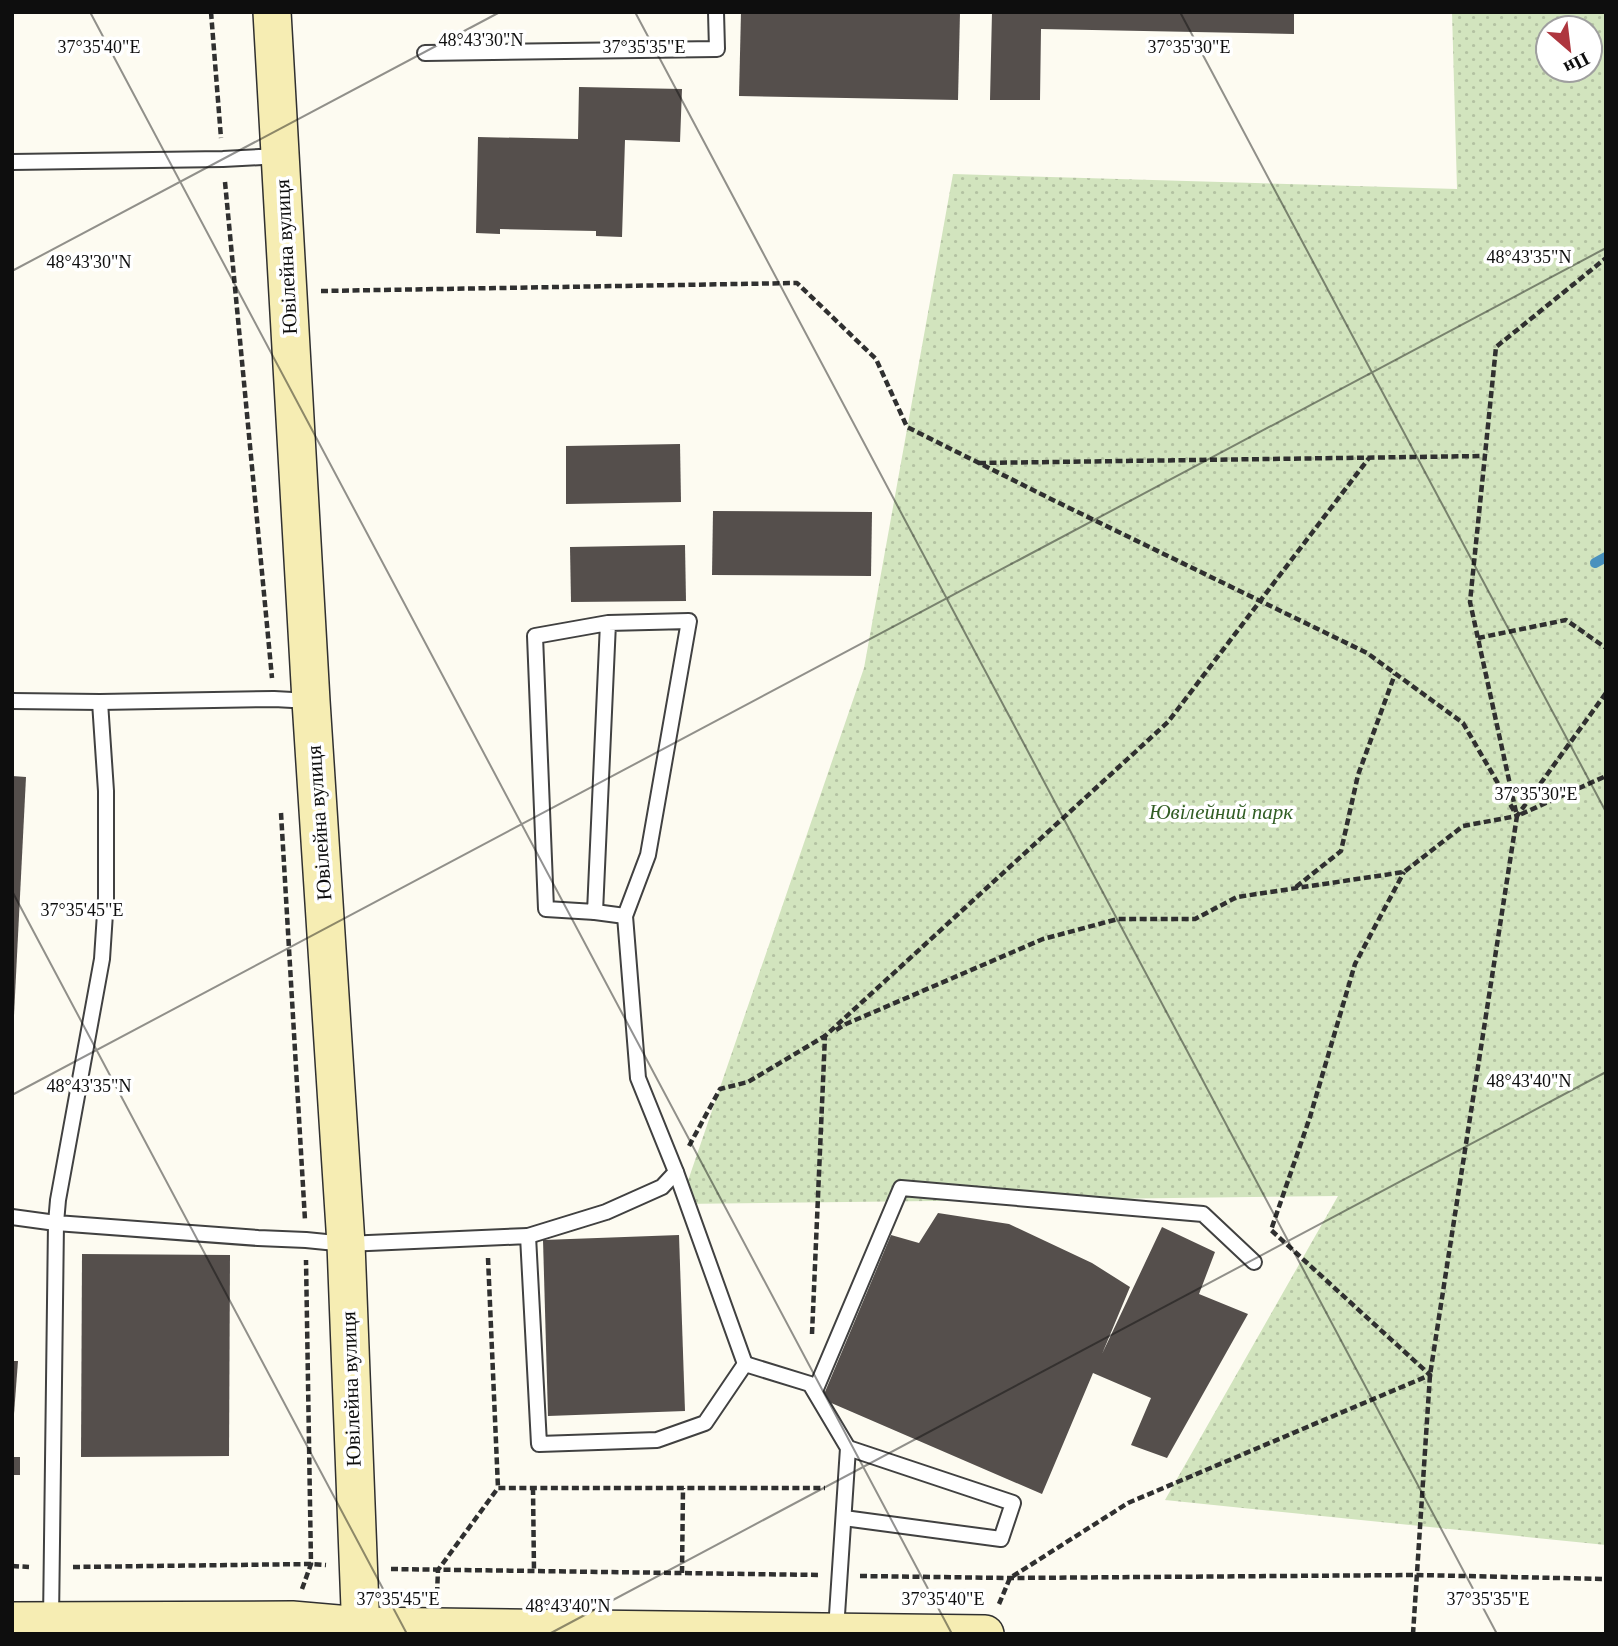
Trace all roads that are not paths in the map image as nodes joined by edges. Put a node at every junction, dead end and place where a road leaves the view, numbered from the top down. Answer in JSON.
{"nodes":[{"id":1,"x":272,"y":12,"type":"edge"},
{"id":2,"x":716,"y":12,"type":"edge"},
{"id":3,"x":425,"y":53,"type":"dead end"},
{"id":4,"x":281,"y":156,"type":"junction"},
{"id":5,"x":12,"y":162,"type":"edge"},
{"id":6,"x":608,"y":623,"type":"junction"},
{"id":7,"x":12,"y":701,"type":"edge"},
{"id":8,"x":311,"y":701,"type":"junction"},
{"id":9,"x":100,"y":702,"type":"junction"},
{"id":10,"x":595,"y":912,"type":"junction"},
{"id":11,"x":625,"y":916,"type":"junction"},
{"id":12,"x":676,"y":1172,"type":"junction"},
{"id":13,"x":12,"y":1217,"type":"edge"},
{"id":14,"x":56,"y":1223,"type":"junction"},
{"id":15,"x":528,"y":1236,"type":"junction"},
{"id":16,"x":346,"y":1244,"type":"junction"},
{"id":17,"x":1254,"y":1262,"type":"dead end"},
{"id":18,"x":745,"y":1364,"type":"junction"},
{"id":19,"x":813,"y":1387,"type":"junction"},
{"id":20,"x":848,"y":1448,"type":"junction"},
{"id":21,"x":844,"y":1518,"type":"junction"},
{"id":22,"x":12,"y":1621,"type":"edge"},
{"id":23,"x":51,"y":1622,"type":"junction"},
{"id":24,"x":990,"y":1623,"type":"edge"},
{"id":25,"x":361,"y":1630,"type":"edge"},
{"id":26,"x":514,"y":1631,"type":"edge"},
{"id":27,"x":836,"y":1632,"type":"junction"}],
"edges":[{"from":1,"to":4,"type":"street","name":"Ювілейна вулиця"},
{"from":2,"to":3,"type":"lane"},
{"from":4,"to":5,"type":"lane"},
{"from":4,"to":8,"type":"street","name":"Ювілейна вулиця"},
{"from":6,"to":10,"type":"lane"},
{"from":6,"to":10,"type":"lane"},
{"from":6,"to":11,"type":"lane"},
{"from":7,"to":9,"type":"lane"},
{"from":8,"to":9,"type":"lane"},
{"from":8,"to":16,"type":"street","name":"Ювілейна вулиця"},
{"from":9,"to":14,"type":"lane"},
{"from":10,"to":11,"type":"lane"},
{"from":11,"to":12,"type":"lane"},
{"from":12,"to":15,"type":"lane"},
{"from":12,"to":18,"type":"lane"},
{"from":13,"to":14,"type":"lane"},
{"from":14,"to":16,"type":"lane"},
{"from":14,"to":23,"type":"lane"},
{"from":15,"to":16,"type":"lane"},
{"from":15,"to":18,"type":"lane"},
{"from":16,"to":25,"type":"street","name":"Ювілейна вулиця"},
{"from":17,"to":19,"type":"lane"},
{"from":18,"to":19,"type":"lane"},
{"from":19,"to":20,"type":"lane"},
{"from":20,"to":21,"type":"lane"},
{"from":20,"to":21,"type":"lane"},
{"from":21,"to":27,"type":"lane"},
{"from":22,"to":23,"type":"street"},
{"from":23,"to":25,"type":"street"},
{"from":24,"to":27,"type":"street"},
{"from":25,"to":26,"type":"street"},
{"from":26,"to":27,"type":"street"}]}
